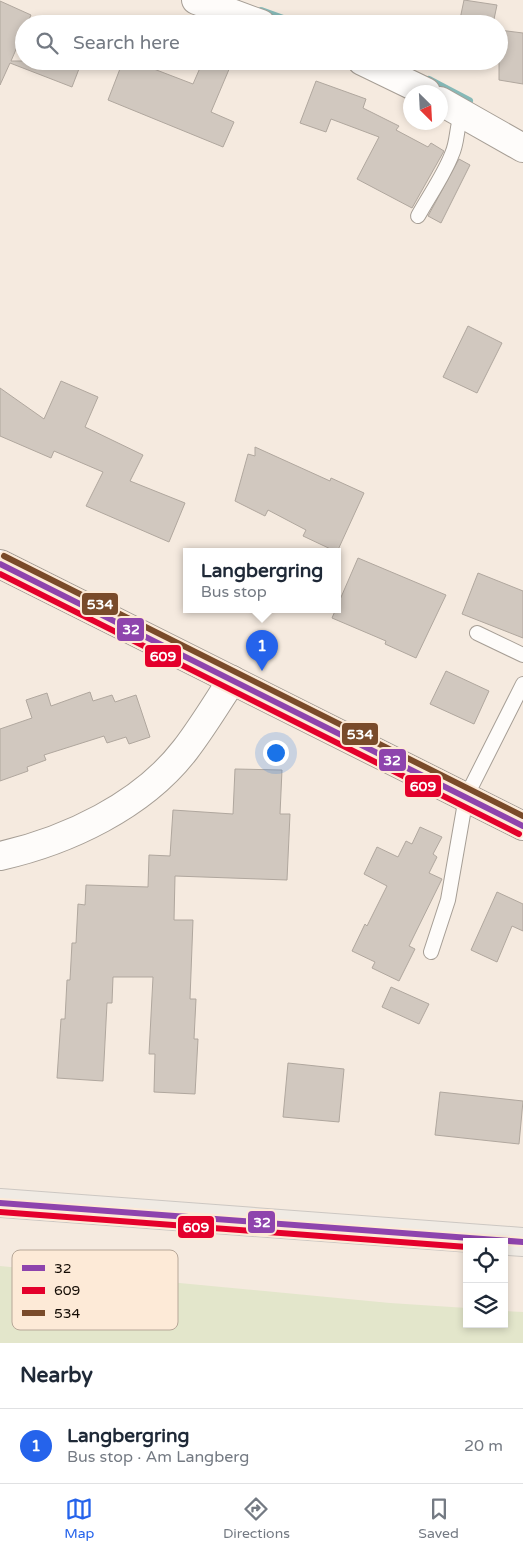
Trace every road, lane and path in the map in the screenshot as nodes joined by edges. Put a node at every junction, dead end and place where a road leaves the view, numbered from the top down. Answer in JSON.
{"nodes":[{"id":1,"x":196,"y":0,"type":"edge"},
{"id":2,"x":237,"y":15,"type":"edge"},
{"id":3,"x":381,"y":70,"type":"edge"},
{"id":4,"x":412,"y":85,"type":"edge"},
{"id":5,"x":451,"y":107,"type":"edge"},
{"id":6,"x":523,"y":148,"type":"edge"},
{"id":7,"x":418,"y":216,"type":"dead end"},
{"id":8,"x":0,"y":564,"type":"edge"},
{"id":9,"x":477,"y":633,"type":"dead end"},
{"id":10,"x":523,"y":655,"type":"edge"},
{"id":11,"x":232,"y":680,"type":"junction"},
{"id":12,"x":523,"y":684,"type":"edge"},
{"id":13,"x":466,"y":797,"type":"junction"},
{"id":14,"x":523,"y":826,"type":"edge"},
{"id":15,"x":0,"y":856,"type":"edge"},
{"id":16,"x":430,"y":952,"type":"dead end"},
{"id":17,"x":0,"y":1204,"type":"edge"},
{"id":18,"x":523,"y":1242,"type":"edge"}],
"edges":[{"from":1,"to":2,"type":"street"},
{"from":3,"to":4,"type":"street"},
{"from":5,"to":6,"type":"street"},
{"from":5,"to":7,"type":"lane"},
{"from":8,"to":11,"type":"street"},
{"from":9,"to":10,"type":"lane"},
{"from":11,"to":13,"type":"street"},
{"from":11,"to":15,"type":"street"},
{"from":12,"to":13,"type":"lane"},
{"from":13,"to":14,"type":"street"},
{"from":13,"to":16,"type":"lane"},
{"from":17,"to":18,"type":"main road"}]}
